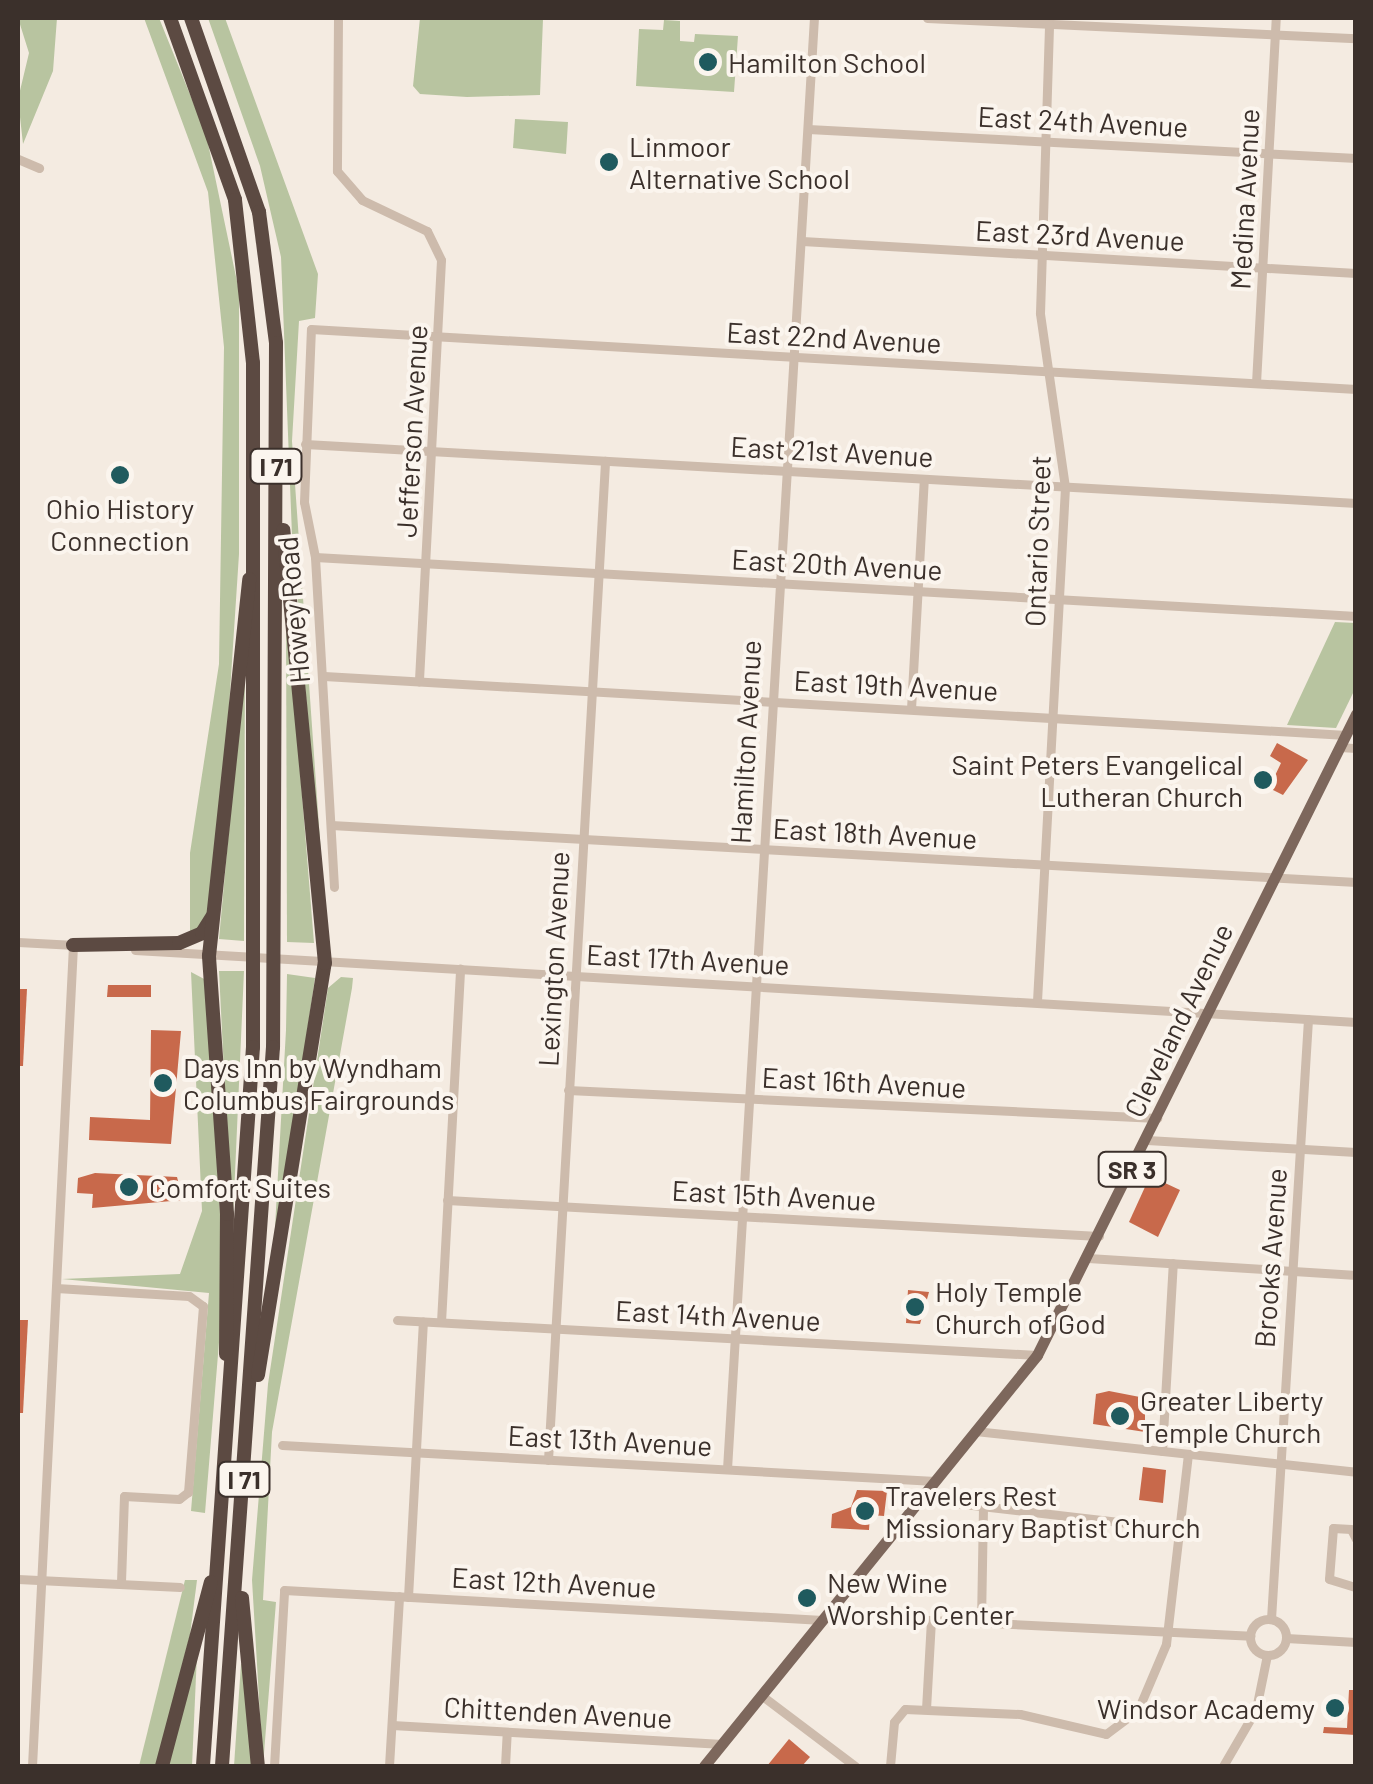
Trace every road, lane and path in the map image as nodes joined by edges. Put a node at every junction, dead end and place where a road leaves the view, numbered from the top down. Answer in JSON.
{"nodes":[{"id":1,"x":170,"y":18,"type":"edge"},
{"id":2,"x":191,"y":18,"type":"edge"},
{"id":3,"x":338,"y":18,"type":"edge"},
{"id":4,"x":814,"y":18,"type":"edge"},
{"id":5,"x":927,"y":18,"type":"edge"},
{"id":6,"x":1276,"y":18,"type":"edge"},
{"id":7,"x":1048,"y":22,"type":"edge"},
{"id":8,"x":1276,"y":35,"type":"junction"},
{"id":9,"x":1356,"y":38,"type":"edge"},
{"id":10,"x":808,"y":129,"type":"junction"},
{"id":11,"x":1048,"y":141,"type":"junction"},
{"id":12,"x":1269,"y":154,"type":"junction"},
{"id":13,"x":1356,"y":158,"type":"edge"},
{"id":14,"x":18,"y":159,"type":"edge"},
{"id":15,"x":39,"y":168,"type":"dead end"},
{"id":16,"x":802,"y":241,"type":"junction"},
{"id":17,"x":1041,"y":256,"type":"junction"},
{"id":18,"x":1263,"y":268,"type":"junction"},
{"id":19,"x":1356,"y":273,"type":"edge"},
{"id":20,"x":310,"y":329,"type":"joint"},
{"id":21,"x":440,"y":337,"type":"junction"},
{"id":22,"x":794,"y":357,"type":"junction"},
{"id":23,"x":1044,"y":372,"type":"junction"},
{"id":24,"x":1256,"y":383,"type":"junction"},
{"id":25,"x":1356,"y":388,"type":"edge"},
{"id":26,"x":305,"y":444,"type":"junction"},
{"id":27,"x":432,"y":451,"type":"junction"},
{"id":28,"x":605,"y":460,"type":"junction"},
{"id":29,"x":276,"y":465,"type":"junction"},
{"id":30,"x":783,"y":470,"type":"junction"},
{"id":31,"x":924,"y":478,"type":"junction"},
{"id":32,"x":1065,"y":487,"type":"junction"},
{"id":33,"x":1356,"y":503,"type":"edge"},
{"id":34,"x":254,"y":554,"type":"junction"},
{"id":35,"x":315,"y":557,"type":"junction"},
{"id":36,"x":426,"y":564,"type":"junction"},
{"id":37,"x":598,"y":573,"type":"junction"},
{"id":38,"x":777,"y":584,"type":"junction"},
{"id":39,"x":918,"y":591,"type":"junction"},
{"id":40,"x":1059,"y":600,"type":"junction"},
{"id":41,"x":1356,"y":616,"type":"edge"},
{"id":42,"x":324,"y":676,"type":"junction"},
{"id":43,"x":419,"y":680,"type":"junction"},
{"id":44,"x":591,"y":690,"type":"junction"},
{"id":45,"x":770,"y":701,"type":"junction"},
{"id":46,"x":911,"y":709,"type":"junction"},
{"id":47,"x":1356,"y":714,"type":"edge"},
{"id":48,"x":1052,"y":717,"type":"junction"},
{"id":49,"x":1343,"y":741,"type":"junction"},
{"id":50,"x":1356,"y":748,"type":"edge"},
{"id":51,"x":331,"y":825,"type":"junction"},
{"id":52,"x":583,"y":840,"type":"junction"},
{"id":53,"x":762,"y":849,"type":"junction"},
{"id":54,"x":1044,"y":866,"type":"junction"},
{"id":55,"x":1275,"y":878,"type":"junction"},
{"id":56,"x":1356,"y":882,"type":"edge"},
{"id":57,"x":334,"y":887,"type":"dead end"},
{"id":58,"x":216,"y":907,"type":"junction"},
{"id":59,"x":18,"y":942,"type":"edge"},
{"id":60,"x":73,"y":945,"type":"junction"},
{"id":61,"x":209,"y":956,"type":"junction"},
{"id":62,"x":326,"y":963,"type":"junction"},
{"id":63,"x":460,"y":969,"type":"junction"},
{"id":64,"x":574,"y":976,"type":"junction"},
{"id":65,"x":753,"y":986,"type":"junction"},
{"id":66,"x":1037,"y":1001,"type":"junction"},
{"id":67,"x":1210,"y":1012,"type":"junction"},
{"id":68,"x":1308,"y":1019,"type":"junction"},
{"id":69,"x":1356,"y":1022,"type":"edge"},
{"id":70,"x":568,"y":1090,"type":"junction"},
{"id":71,"x":747,"y":1099,"type":"junction"},
{"id":72,"x":1158,"y":1118,"type":"junction"},
{"id":73,"x":1146,"y":1140,"type":"junction"},
{"id":74,"x":1300,"y":1148,"type":"junction"},
{"id":75,"x":1356,"y":1152,"type":"edge"},
{"id":76,"x":447,"y":1200,"type":"junction"},
{"id":77,"x":562,"y":1206,"type":"junction"},
{"id":78,"x":742,"y":1216,"type":"junction"},
{"id":79,"x":1099,"y":1236,"type":"junction"},
{"id":80,"x":1088,"y":1258,"type":"junction"},
{"id":81,"x":1173,"y":1263,"type":"junction"},
{"id":82,"x":1292,"y":1271,"type":"junction"},
{"id":83,"x":1356,"y":1275,"type":"edge"},
{"id":84,"x":56,"y":1288,"type":"junction"},
{"id":85,"x":397,"y":1320,"type":"dead end"},
{"id":86,"x":423,"y":1321,"type":"junction"},
{"id":87,"x":441,"y":1322,"type":"junction"},
{"id":88,"x":554,"y":1328,"type":"junction"},
{"id":89,"x":734,"y":1338,"type":"junction"},
{"id":90,"x":1036,"y":1355,"type":"junction"},
{"id":91,"x":231,"y":1394,"type":"junction"},
{"id":92,"x":251,"y":1394,"type":"junction"},
{"id":93,"x":975,"y":1431,"type":"junction"},
{"id":94,"x":282,"y":1445,"type":"dead end"},
{"id":95,"x":1162,"y":1451,"type":"junction"},
{"id":96,"x":416,"y":1452,"type":"junction"},
{"id":97,"x":1188,"y":1454,"type":"junction"},
{"id":98,"x":548,"y":1460,"type":"junction"},
{"id":99,"x":1280,"y":1463,"type":"junction"},
{"id":100,"x":727,"y":1469,"type":"junction"},
{"id":101,"x":1356,"y":1472,"type":"edge"},
{"id":102,"x":935,"y":1480,"type":"junction"},
{"id":103,"x":920,"y":1499,"type":"junction"},
{"id":104,"x":983,"y":1506,"type":"junction"},
{"id":105,"x":1178,"y":1530,"type":"junction"},
{"id":106,"x":1356,"y":1539,"type":"edge"},
{"id":107,"x":218,"y":1562,"type":"junction"},
{"id":108,"x":237,"y":1564,"type":"junction"},
{"id":109,"x":18,"y":1579,"type":"edge"},
{"id":110,"x":41,"y":1580,"type":"junction"},
{"id":111,"x":120,"y":1584,"type":"junction"},
{"id":112,"x":180,"y":1587,"type":"dead end"},
{"id":113,"x":1356,"y":1587,"type":"edge"},
{"id":114,"x":403,"y":1596,"type":"junction"},
{"id":115,"x":824,"y":1617,"type":"junction"},
{"id":116,"x":1270,"y":1619,"type":"junction"},
{"id":117,"x":932,"y":1620,"type":"junction"},
{"id":118,"x":981,"y":1622,"type":"junction"},
{"id":119,"x":1168,"y":1632,"type":"junction"},
{"id":120,"x":1250,"y":1636,"type":"junction"},
{"id":121,"x":1286,"y":1638,"type":"junction"},
{"id":122,"x":1356,"y":1642,"type":"edge"},
{"id":123,"x":1267,"y":1655,"type":"junction"},
{"id":124,"x":761,"y":1696,"type":"junction"},
{"id":125,"x":926,"y":1709,"type":"junction"},
{"id":126,"x":392,"y":1725,"type":"junction"},
{"id":127,"x":507,"y":1732,"type":"junction"},
{"id":128,"x":722,"y":1744,"type":"junction"},
{"id":129,"x":32,"y":1766,"type":"edge"},
{"id":130,"x":162,"y":1766,"type":"edge"},
{"id":131,"x":203,"y":1766,"type":"edge"},
{"id":132,"x":222,"y":1766,"type":"edge"},
{"id":133,"x":258,"y":1766,"type":"edge"},
{"id":134,"x":274,"y":1766,"type":"edge"},
{"id":135,"x":389,"y":1766,"type":"edge"},
{"id":136,"x":505,"y":1766,"type":"edge"},
{"id":137,"x":704,"y":1766,"type":"edge"},
{"id":138,"x":855,"y":1766,"type":"edge"},
{"id":139,"x":890,"y":1766,"type":"edge"},
{"id":140,"x":1223,"y":1766,"type":"edge"}],
"edges":[{"from":1,"to":34,"type":"highway","number":"I 71"},
{"from":2,"to":29,"type":"highway","number":"I 71"},
{"from":3,"to":21,"type":"street","name":"Jefferson Avenue"},
{"from":4,"to":10,"type":"street","name":"Hamilton Avenue"},
{"from":5,"to":7,"type":"street"},
{"from":6,"to":8,"type":"street","name":"Medina Avenue"},
{"from":7,"to":8,"type":"street"},
{"from":7,"to":11,"type":"street","name":"Ontario Street"},
{"from":8,"to":9,"type":"street"},
{"from":8,"to":12,"type":"street","name":"Medina Avenue"},
{"from":10,"to":11,"type":"street","name":"East 24th Avenue"},
{"from":10,"to":16,"type":"street","name":"Hamilton Avenue"},
{"from":11,"to":12,"type":"street","name":"East 24th Avenue"},
{"from":11,"to":17,"type":"street","name":"Ontario Street"},
{"from":12,"to":13,"type":"street","name":"East 24th Avenue"},
{"from":12,"to":18,"type":"street","name":"Medina Avenue"},
{"from":14,"to":15,"type":"street"},
{"from":16,"to":17,"type":"street","name":"East 23rd Avenue"},
{"from":16,"to":22,"type":"street","name":"Hamilton Avenue"},
{"from":17,"to":18,"type":"street","name":"East 23rd Avenue"},
{"from":17,"to":23,"type":"street","name":"Ontario Street"},
{"from":18,"to":19,"type":"street","name":"East 23rd Avenue"},
{"from":18,"to":24,"type":"street","name":"Medina Avenue"},
{"from":20,"to":21,"type":"street","name":"East 22nd Avenue"},
{"from":20,"to":26,"type":"street","name":"Howey Road"},
{"from":21,"to":22,"type":"street","name":"East 22nd Avenue"},
{"from":21,"to":27,"type":"street","name":"Jefferson Avenue"},
{"from":22,"to":23,"type":"street","name":"East 22nd Avenue"},
{"from":22,"to":30,"type":"street","name":"Hamilton Avenue"},
{"from":23,"to":24,"type":"street","name":"East 22nd Avenue"},
{"from":23,"to":32,"type":"street","name":"Ontario Street"},
{"from":24,"to":25,"type":"street","name":"East 22nd Avenue"},
{"from":26,"to":27,"type":"street","name":"East 21st Avenue"},
{"from":26,"to":35,"type":"street","name":"Howey Road"},
{"from":27,"to":28,"type":"street","name":"East 21st Avenue"},
{"from":27,"to":36,"type":"street","name":"Jefferson Avenue"},
{"from":28,"to":30,"type":"street","name":"East 21st Avenue"},
{"from":28,"to":37,"type":"street","name":"Lexington Avenue"},
{"from":29,"to":62,"type":"highway"},
{"from":29,"to":92,"type":"highway","number":"I 71"},
{"from":30,"to":31,"type":"street","name":"East 21st Avenue"},
{"from":30,"to":38,"type":"street","name":"Hamilton Avenue"},
{"from":31,"to":32,"type":"street","name":"East 21st Avenue"},
{"from":31,"to":39,"type":"street"},
{"from":32,"to":33,"type":"street","name":"East 21st Avenue"},
{"from":32,"to":40,"type":"street","name":"Ontario Street"},
{"from":34,"to":58,"type":"highway"},
{"from":34,"to":91,"type":"highway","number":"I 71"},
{"from":35,"to":36,"type":"street","name":"East 20th Avenue"},
{"from":35,"to":42,"type":"street","name":"Howey Road"},
{"from":36,"to":37,"type":"street","name":"East 20th Avenue"},
{"from":36,"to":43,"type":"street","name":"Jefferson Avenue"},
{"from":37,"to":38,"type":"street","name":"East 20th Avenue"},
{"from":37,"to":44,"type":"street","name":"Lexington Avenue"},
{"from":38,"to":39,"type":"street","name":"East 20th Avenue"},
{"from":38,"to":45,"type":"street","name":"Hamilton Avenue"},
{"from":39,"to":40,"type":"street","name":"East 20th Avenue"},
{"from":39,"to":46,"type":"street"},
{"from":40,"to":41,"type":"street","name":"East 20th Avenue"},
{"from":40,"to":48,"type":"street","name":"Ontario Street"},
{"from":42,"to":43,"type":"street","name":"East 19th Avenue"},
{"from":42,"to":51,"type":"street","name":"Howey Road"},
{"from":43,"to":44,"type":"street","name":"East 19th Avenue"},
{"from":44,"to":45,"type":"street","name":"East 19th Avenue"},
{"from":44,"to":52,"type":"street","name":"Lexington Avenue"},
{"from":45,"to":46,"type":"street","name":"East 19th Avenue"},
{"from":45,"to":53,"type":"street","name":"Hamilton Avenue"},
{"from":46,"to":48,"type":"street","name":"East 19th Avenue"},
{"from":47,"to":49,"type":"main road","name":"Cleveland Avenue","number":"SR 3"},
{"from":48,"to":49,"type":"street","name":"East 19th Avenue"},
{"from":48,"to":54,"type":"street","name":"Ontario Street"},
{"from":49,"to":50,"type":"street","name":"East 19th Avenue"},
{"from":49,"to":55,"type":"main road","name":"Cleveland Avenue","number":"SR 3"},
{"from":51,"to":52,"type":"street","name":"East 18th Avenue"},
{"from":51,"to":57,"type":"street","name":"Howey Road"},
{"from":52,"to":53,"type":"street","name":"East 18th Avenue"},
{"from":52,"to":64,"type":"street","name":"Lexington Avenue"},
{"from":53,"to":54,"type":"street","name":"East 18th Avenue"},
{"from":53,"to":65,"type":"street","name":"Hamilton Avenue"},
{"from":54,"to":55,"type":"street","name":"East 18th Avenue"},
{"from":54,"to":66,"type":"street","name":"Ontario Street"},
{"from":55,"to":56,"type":"street","name":"East 18th Avenue"},
{"from":55,"to":67,"type":"main road","name":"Cleveland Avenue","number":"SR 3"},
{"from":58,"to":60,"type":"highway"},
{"from":58,"to":61,"type":"highway"},
{"from":59,"to":60,"type":"street","name":"East 17th Avenue"},
{"from":60,"to":61,"type":"street","name":"East 17th Avenue"},
{"from":60,"to":84,"type":"street"},
{"from":61,"to":62,"type":"street","name":"East 17th Avenue"},
{"from":61,"to":91,"type":"highway"},
{"from":62,"to":63,"type":"street","name":"East 17th Avenue"},
{"from":62,"to":92,"type":"highway"},
{"from":63,"to":64,"type":"street","name":"East 17th Avenue"},
{"from":63,"to":76,"type":"street"},
{"from":64,"to":65,"type":"street","name":"East 17th Avenue"},
{"from":64,"to":70,"type":"street","name":"Lexington Avenue"},
{"from":65,"to":66,"type":"street","name":"East 17th Avenue"},
{"from":65,"to":71,"type":"street","name":"Hamilton Avenue"},
{"from":66,"to":67,"type":"street","name":"East 17th Avenue"},
{"from":67,"to":68,"type":"street","name":"East 17th Avenue"},
{"from":67,"to":72,"type":"main road","name":"Cleveland Avenue","number":"SR 3"},
{"from":68,"to":69,"type":"street","name":"East 17th Avenue"},
{"from":68,"to":74,"type":"street","name":"Brooks Avenue"},
{"from":70,"to":71,"type":"street","name":"East 16th Avenue"},
{"from":70,"to":77,"type":"street","name":"Lexington Avenue"},
{"from":71,"to":72,"type":"street","name":"East 16th Avenue"},
{"from":71,"to":78,"type":"street","name":"Hamilton Avenue"},
{"from":72,"to":73,"type":"main road","name":"Cleveland Avenue","number":"SR 3"},
{"from":73,"to":74,"type":"street"},
{"from":73,"to":79,"type":"main road","name":"Cleveland Avenue","number":"SR 3"},
{"from":74,"to":75,"type":"street"},
{"from":74,"to":82,"type":"street","name":"Brooks Avenue"},
{"from":76,"to":77,"type":"street","name":"East 15th Avenue"},
{"from":76,"to":87,"type":"street"},
{"from":77,"to":78,"type":"street","name":"East 15th Avenue"},
{"from":77,"to":88,"type":"street","name":"Lexington Avenue"},
{"from":78,"to":79,"type":"street","name":"East 15th Avenue"},
{"from":78,"to":89,"type":"street","name":"Hamilton Avenue"},
{"from":79,"to":80,"type":"main road","name":"Cleveland Avenue","number":"SR 3"},
{"from":80,"to":81,"type":"street"},
{"from":80,"to":90,"type":"main road","name":"Cleveland Avenue","number":"SR 3"},
{"from":81,"to":82,"type":"street"},
{"from":81,"to":95,"type":"street"},
{"from":82,"to":83,"type":"street"},
{"from":82,"to":99,"type":"street","name":"Brooks Avenue"},
{"from":84,"to":110,"type":"street"},
{"from":84,"to":111,"type":"street"},
{"from":85,"to":86,"type":"street","name":"East 14th Avenue"},
{"from":86,"to":87,"type":"street","name":"East 14th Avenue"},
{"from":86,"to":96,"type":"street"},
{"from":87,"to":88,"type":"street","name":"East 14th Avenue"},
{"from":88,"to":89,"type":"street","name":"East 14th Avenue"},
{"from":88,"to":98,"type":"street","name":"Lexington Avenue"},
{"from":89,"to":90,"type":"street","name":"East 14th Avenue"},
{"from":89,"to":100,"type":"street","name":"Hamilton Avenue"},
{"from":90,"to":93,"type":"main road","name":"Cleveland Avenue","number":"SR 3"},
{"from":91,"to":107,"type":"highway","number":"I 71"},
{"from":92,"to":108,"type":"highway","number":"I 71"},
{"from":93,"to":95,"type":"street"},
{"from":93,"to":102,"type":"main road","name":"Cleveland Avenue","number":"SR 3"},
{"from":94,"to":96,"type":"street","name":"East 13th Avenue"},
{"from":95,"to":97,"type":"street"},
{"from":96,"to":98,"type":"street","name":"East 13th Avenue"},
{"from":96,"to":114,"type":"street"},
{"from":97,"to":99,"type":"street"},
{"from":97,"to":105,"type":"street"},
{"from":98,"to":100,"type":"street","name":"East 13th Avenue"},
{"from":99,"to":101,"type":"street"},
{"from":99,"to":116,"type":"street","name":"Brooks Avenue"},
{"from":100,"to":102,"type":"street","name":"East 13th Avenue"},
{"from":102,"to":103,"type":"main road","name":"Cleveland Avenue","number":"SR 3"},
{"from":103,"to":104,"type":"street"},
{"from":103,"to":115,"type":"main road","name":"Cleveland Avenue","number":"SR 3"},
{"from":104,"to":105,"type":"street"},
{"from":104,"to":118,"type":"street"},
{"from":105,"to":119,"type":"street"},
{"from":106,"to":113,"type":"street"},
{"from":107,"to":130,"type":"highway"},
{"from":107,"to":131,"type":"highway","number":"I 71"},
{"from":108,"to":132,"type":"highway","number":"I 71"},
{"from":108,"to":133,"type":"highway"},
{"from":109,"to":110,"type":"street"},
{"from":110,"to":111,"type":"street"},
{"from":110,"to":129,"type":"street"},
{"from":111,"to":112,"type":"street"},
{"from":114,"to":115,"type":"street","name":"East 12th Avenue"},
{"from":114,"to":126,"type":"street"},
{"from":114,"to":134,"type":"street","name":"East 12th Avenue"},
{"from":115,"to":117,"type":"street","name":"East 12th Avenue"},
{"from":115,"to":124,"type":"main road","name":"Cleveland Avenue","number":"SR 3"},
{"from":116,"to":120,"type":"street"},
{"from":116,"to":121,"type":"street"},
{"from":117,"to":118,"type":"street","name":"East 12th Avenue"},
{"from":117,"to":125,"type":"street"},
{"from":118,"to":119,"type":"street","name":"East 12th Avenue"},
{"from":119,"to":120,"type":"street","name":"East 12th Avenue"},
{"from":119,"to":125,"type":"street"},
{"from":120,"to":123,"type":"street"},
{"from":121,"to":122,"type":"street"},
{"from":121,"to":123,"type":"street"},
{"from":123,"to":140,"type":"street"},
{"from":124,"to":128,"type":"main road","name":"Cleveland Avenue","number":"SR 3"},
{"from":124,"to":138,"type":"street"},
{"from":125,"to":139,"type":"street"},
{"from":126,"to":127,"type":"street","name":"Chittenden Avenue"},
{"from":126,"to":135,"type":"street"},
{"from":127,"to":128,"type":"street","name":"Chittenden Avenue"},
{"from":127,"to":136,"type":"street"},
{"from":128,"to":137,"type":"main road","name":"Cleveland Avenue","number":"SR 3"}]}
